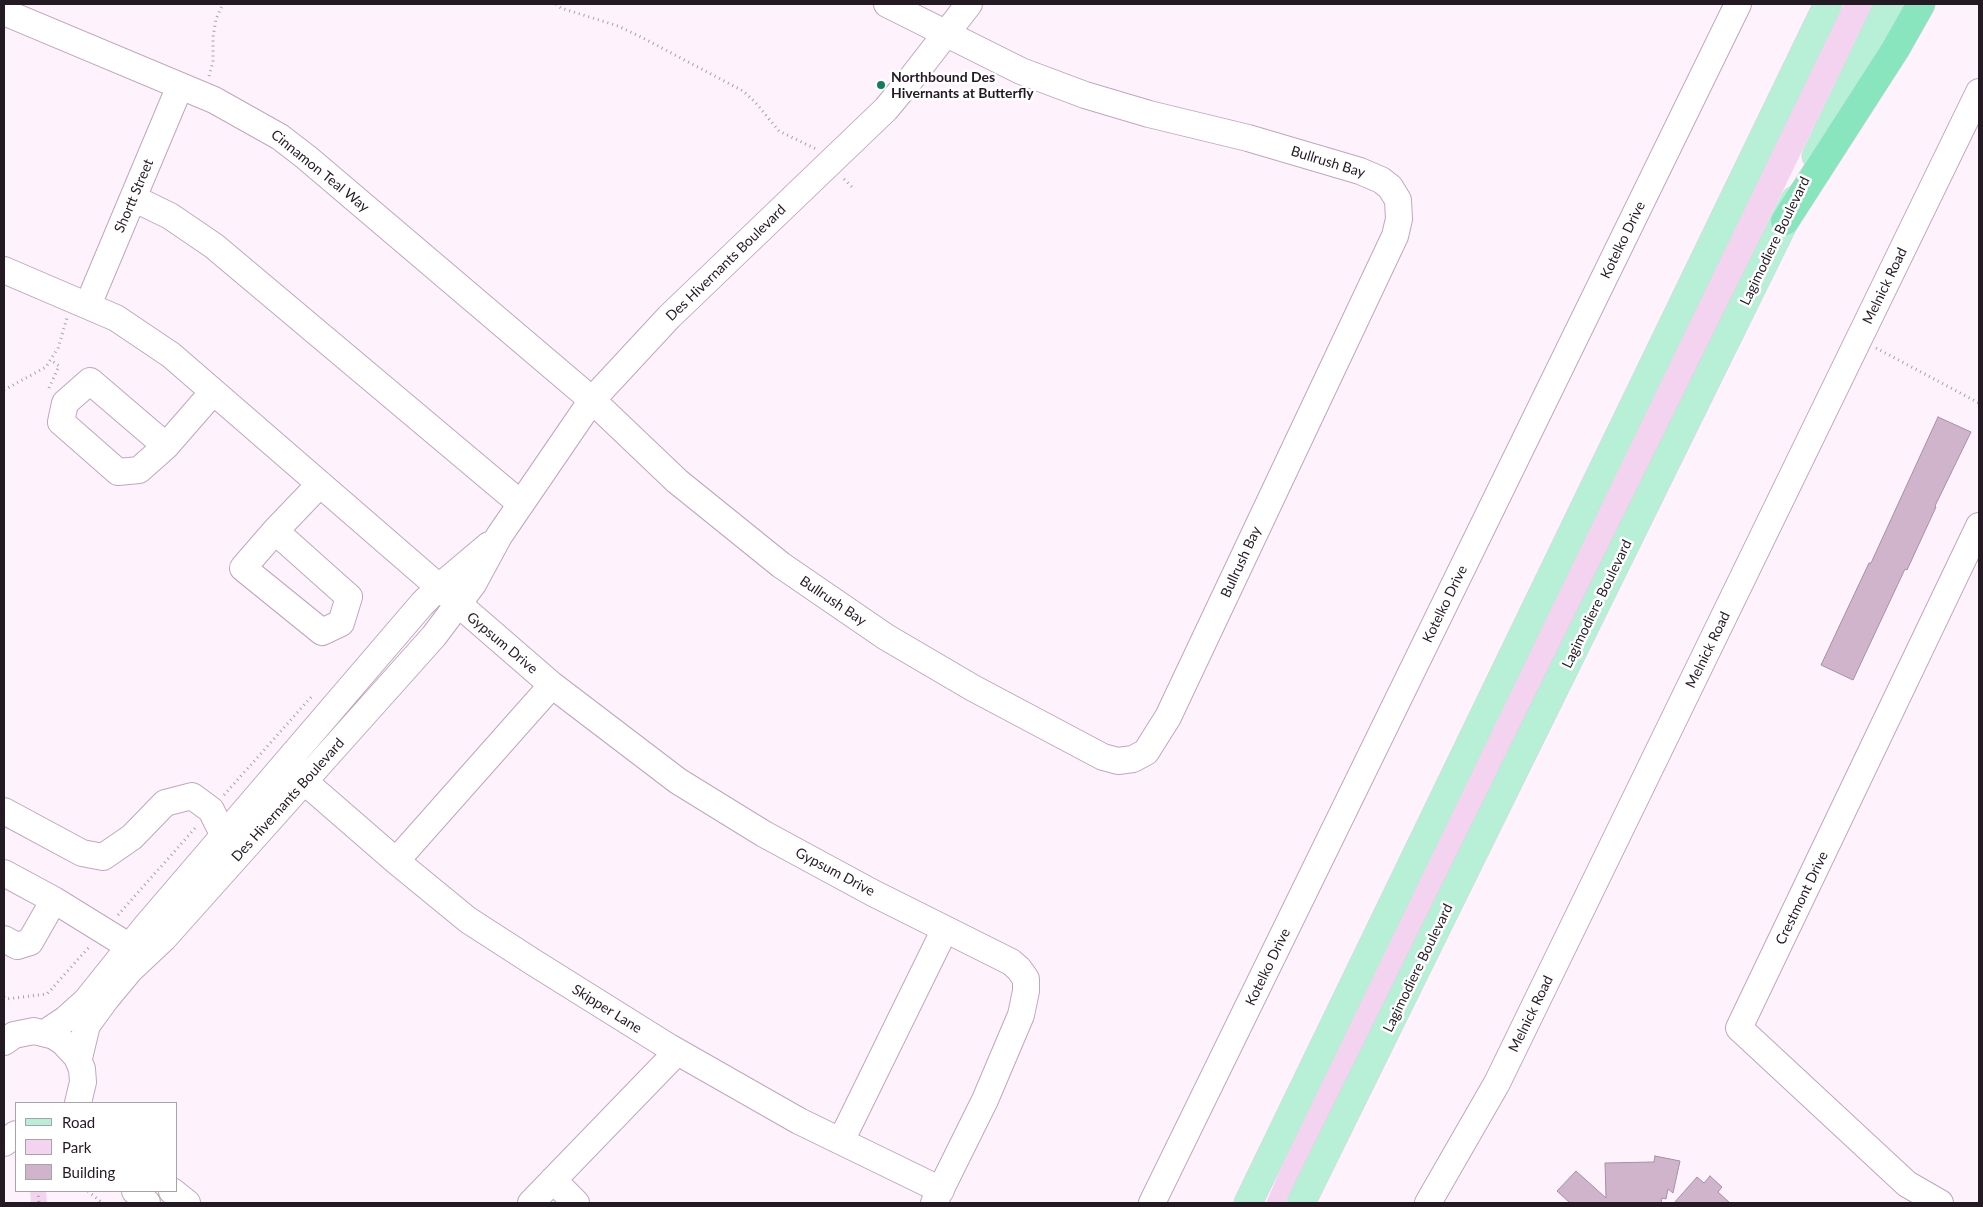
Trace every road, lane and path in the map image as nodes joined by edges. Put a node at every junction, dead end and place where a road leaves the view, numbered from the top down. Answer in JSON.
{"nodes":[{"id":1,"x":223,"y":4,"type":"edge"},
{"id":2,"x":556,"y":4,"type":"edge"},
{"id":3,"x":887,"y":4,"type":"edge"},
{"id":4,"x":969,"y":4,"type":"edge"},
{"id":5,"x":1738,"y":4,"type":"edge"},
{"id":6,"x":1828,"y":4,"type":"edge"},
{"id":7,"x":1889,"y":4,"type":"edge"},
{"id":8,"x":1921,"y":4,"type":"edge"},
{"id":9,"x":4,"y":12,"type":"edge"},
{"id":10,"x":947,"y":33,"type":"junction"},
{"id":11,"x":192,"y":90,"type":"junction"},
{"id":12,"x":1979,"y":92,"type":"edge"},
{"id":13,"x":830,"y":164,"type":"junction"},
{"id":14,"x":133,"y":198,"type":"junction"},
{"id":15,"x":1785,"y":221,"type":"junction"},
{"id":16,"x":4,"y":270,"type":"edge"},
{"id":17,"x":80,"y":302,"type":"junction"},
{"id":18,"x":1859,"y":339,"type":"junction"},
{"id":19,"x":51,"y":360,"type":"junction"},
{"id":20,"x":4,"y":390,"type":"edge"},
{"id":21,"x":46,"y":392,"type":"dead end"},
{"id":22,"x":213,"y":392,"type":"junction"},
{"id":23,"x":592,"y":400,"type":"junction"},
{"id":24,"x":1979,"y":403,"type":"edge"},
{"id":25,"x":166,"y":446,"type":"dead end"},
{"id":26,"x":320,"y":484,"type":"junction"},
{"id":27,"x":521,"y":504,"type":"junction"},
{"id":28,"x":1979,"y":526,"type":"edge"},
{"id":29,"x":275,"y":531,"type":"dead end"},
{"id":30,"x":499,"y":536,"type":"junction"},
{"id":31,"x":438,"y":588,"type":"junction"},
{"id":32,"x":457,"y":605,"type":"junction"},
{"id":33,"x":552,"y":685,"type":"junction"},
{"id":34,"x":304,"y":782,"type":"junction"},
{"id":35,"x":4,"y":811,"type":"edge"},
{"id":36,"x":224,"y":836,"type":"junction"},
{"id":37,"x":396,"y":861,"type":"junction"},
{"id":38,"x":4,"y":873,"type":"edge"},
{"id":39,"x":54,"y":900,"type":"junction"},
{"id":40,"x":945,"y":929,"type":"junction"},
{"id":41,"x":4,"y":939,"type":"edge"},
{"id":42,"x":130,"y":947,"type":"junction"},
{"id":43,"x":45,"y":1033,"type":"junction"},
{"id":44,"x":7,"y":1036,"type":"edge"},
{"id":45,"x":677,"y":1052,"type":"junction"},
{"id":46,"x":77,"y":1057,"type":"junction"},
{"id":47,"x":81,"y":1100,"type":"edge"},
{"id":48,"x":4,"y":1120,"type":"edge"},
{"id":49,"x":15,"y":1126,"type":"edge"},
{"id":50,"x":15,"y":1135,"type":"edge"},
{"id":51,"x":841,"y":1141,"type":"junction"},
{"id":52,"x":4,"y":1143,"type":"edge"},
{"id":53,"x":553,"y":1180,"type":"junction"},
{"id":54,"x":89,"y":1192,"type":"edge"},
{"id":55,"x":136,"y":1192,"type":"edge"},
{"id":56,"x":173,"y":1192,"type":"edge"},
{"id":57,"x":938,"y":1196,"type":"edge"},
{"id":58,"x":102,"y":1203,"type":"edge"},
{"id":59,"x":147,"y":1203,"type":"edge"},
{"id":60,"x":187,"y":1203,"type":"edge"},
{"id":61,"x":531,"y":1203,"type":"edge"},
{"id":62,"x":576,"y":1203,"type":"edge"},
{"id":63,"x":1152,"y":1203,"type":"edge"},
{"id":64,"x":1248,"y":1203,"type":"edge"},
{"id":65,"x":1301,"y":1203,"type":"edge"},
{"id":66,"x":1428,"y":1203,"type":"edge"},
{"id":67,"x":1940,"y":1203,"type":"edge"}],
"edges":[{"from":1,"to":11,"type":"path"},
{"from":2,"to":13,"type":"path"},
{"from":3,"to":10,"type":"street","name":"Bullrush Bay"},
{"from":4,"to":10,"type":"street","name":"Des Hivernants Boulevard"},
{"from":5,"to":63,"type":"street","name":"Kotelko Drive"},
{"from":6,"to":64,"type":"main road"},
{"from":7,"to":15,"type":"main road","name":"Lagimodiere Boulevard"},
{"from":8,"to":15,"type":"highway"},
{"from":9,"to":11,"type":"street","name":"Cinnamon Teal Way"},
{"from":10,"to":13,"type":"street","name":"Des Hivernants Boulevard"},
{"from":10,"to":23,"type":"street","name":"Bullrush Bay"},
{"from":11,"to":14,"type":"street","name":"Shortt Street"},
{"from":11,"to":23,"type":"street","name":"Cinnamon Teal Way"},
{"from":12,"to":18,"type":"street","name":"Melnick Road"},
{"from":13,"to":23,"type":"street","name":"Des Hivernants Boulevard"},
{"from":14,"to":17,"type":"street","name":"Shortt Street"},
{"from":14,"to":27,"type":"street"},
{"from":15,"to":65,"type":"main road","name":"Lagimodiere Boulevard"},
{"from":16,"to":17,"type":"street"},
{"from":17,"to":19,"type":"path"},
{"from":17,"to":22,"type":"street"},
{"from":18,"to":24,"type":"path"},
{"from":18,"to":66,"type":"street","name":"Melnick Road"},
{"from":19,"to":20,"type":"path"},
{"from":19,"to":21,"type":"path"},
{"from":22,"to":25,"type":"street"},
{"from":22,"to":26,"type":"street"},
{"from":23,"to":27,"type":"street","name":"Des Hivernants Boulevard"},
{"from":26,"to":29,"type":"street"},
{"from":26,"to":31,"type":"street"},
{"from":27,"to":30,"type":"street","name":"Des Hivernants Boulevard"},
{"from":28,"to":67,"type":"street","name":"Crestmont Drive"},
{"from":30,"to":31,"type":"street","name":"Des Hivernants Boulevard"},
{"from":30,"to":32,"type":"street","name":"Des Hivernants Boulevard"},
{"from":31,"to":32,"type":"street"},
{"from":31,"to":36,"type":"street","name":"Des Hivernants Boulevard"},
{"from":32,"to":33,"type":"street","name":"Gypsum Drive"},
{"from":32,"to":34,"type":"street","name":"Des Hivernants Boulevard"},
{"from":33,"to":37,"type":"street"},
{"from":33,"to":40,"type":"street","name":"Gypsum Drive"},
{"from":34,"to":37,"type":"street","name":"Skipper Lane"},
{"from":34,"to":46,"type":"street","name":"Des Hivernants Boulevard"},
{"from":35,"to":36,"type":"street"},
{"from":36,"to":42,"type":"street","name":"Des Hivernants Boulevard"},
{"from":37,"to":45,"type":"street","name":"Skipper Lane"},
{"from":38,"to":39,"type":"street"},
{"from":39,"to":41,"type":"street"},
{"from":39,"to":42,"type":"street"},
{"from":40,"to":51,"type":"street"},
{"from":40,"to":57,"type":"street","name":"Gypsum Drive"},
{"from":42,"to":43,"type":"street","name":"Des Hivernants Boulevard"},
{"from":43,"to":44,"type":"street"},
{"from":43,"to":46,"type":"street"},
{"from":45,"to":51,"type":"street","name":"Skipper Lane"},
{"from":45,"to":53,"type":"street"},
{"from":46,"to":47,"type":"street"},
{"from":48,"to":49,"type":"street"},
{"from":50,"to":52,"type":"street"},
{"from":51,"to":57,"type":"street","name":"Skipper Lane"},
{"from":53,"to":61,"type":"street"},
{"from":53,"to":62,"type":"street"},
{"from":54,"to":58,"type":"path"},
{"from":55,"to":59,"type":"street"},
{"from":56,"to":60,"type":"street"}]}
